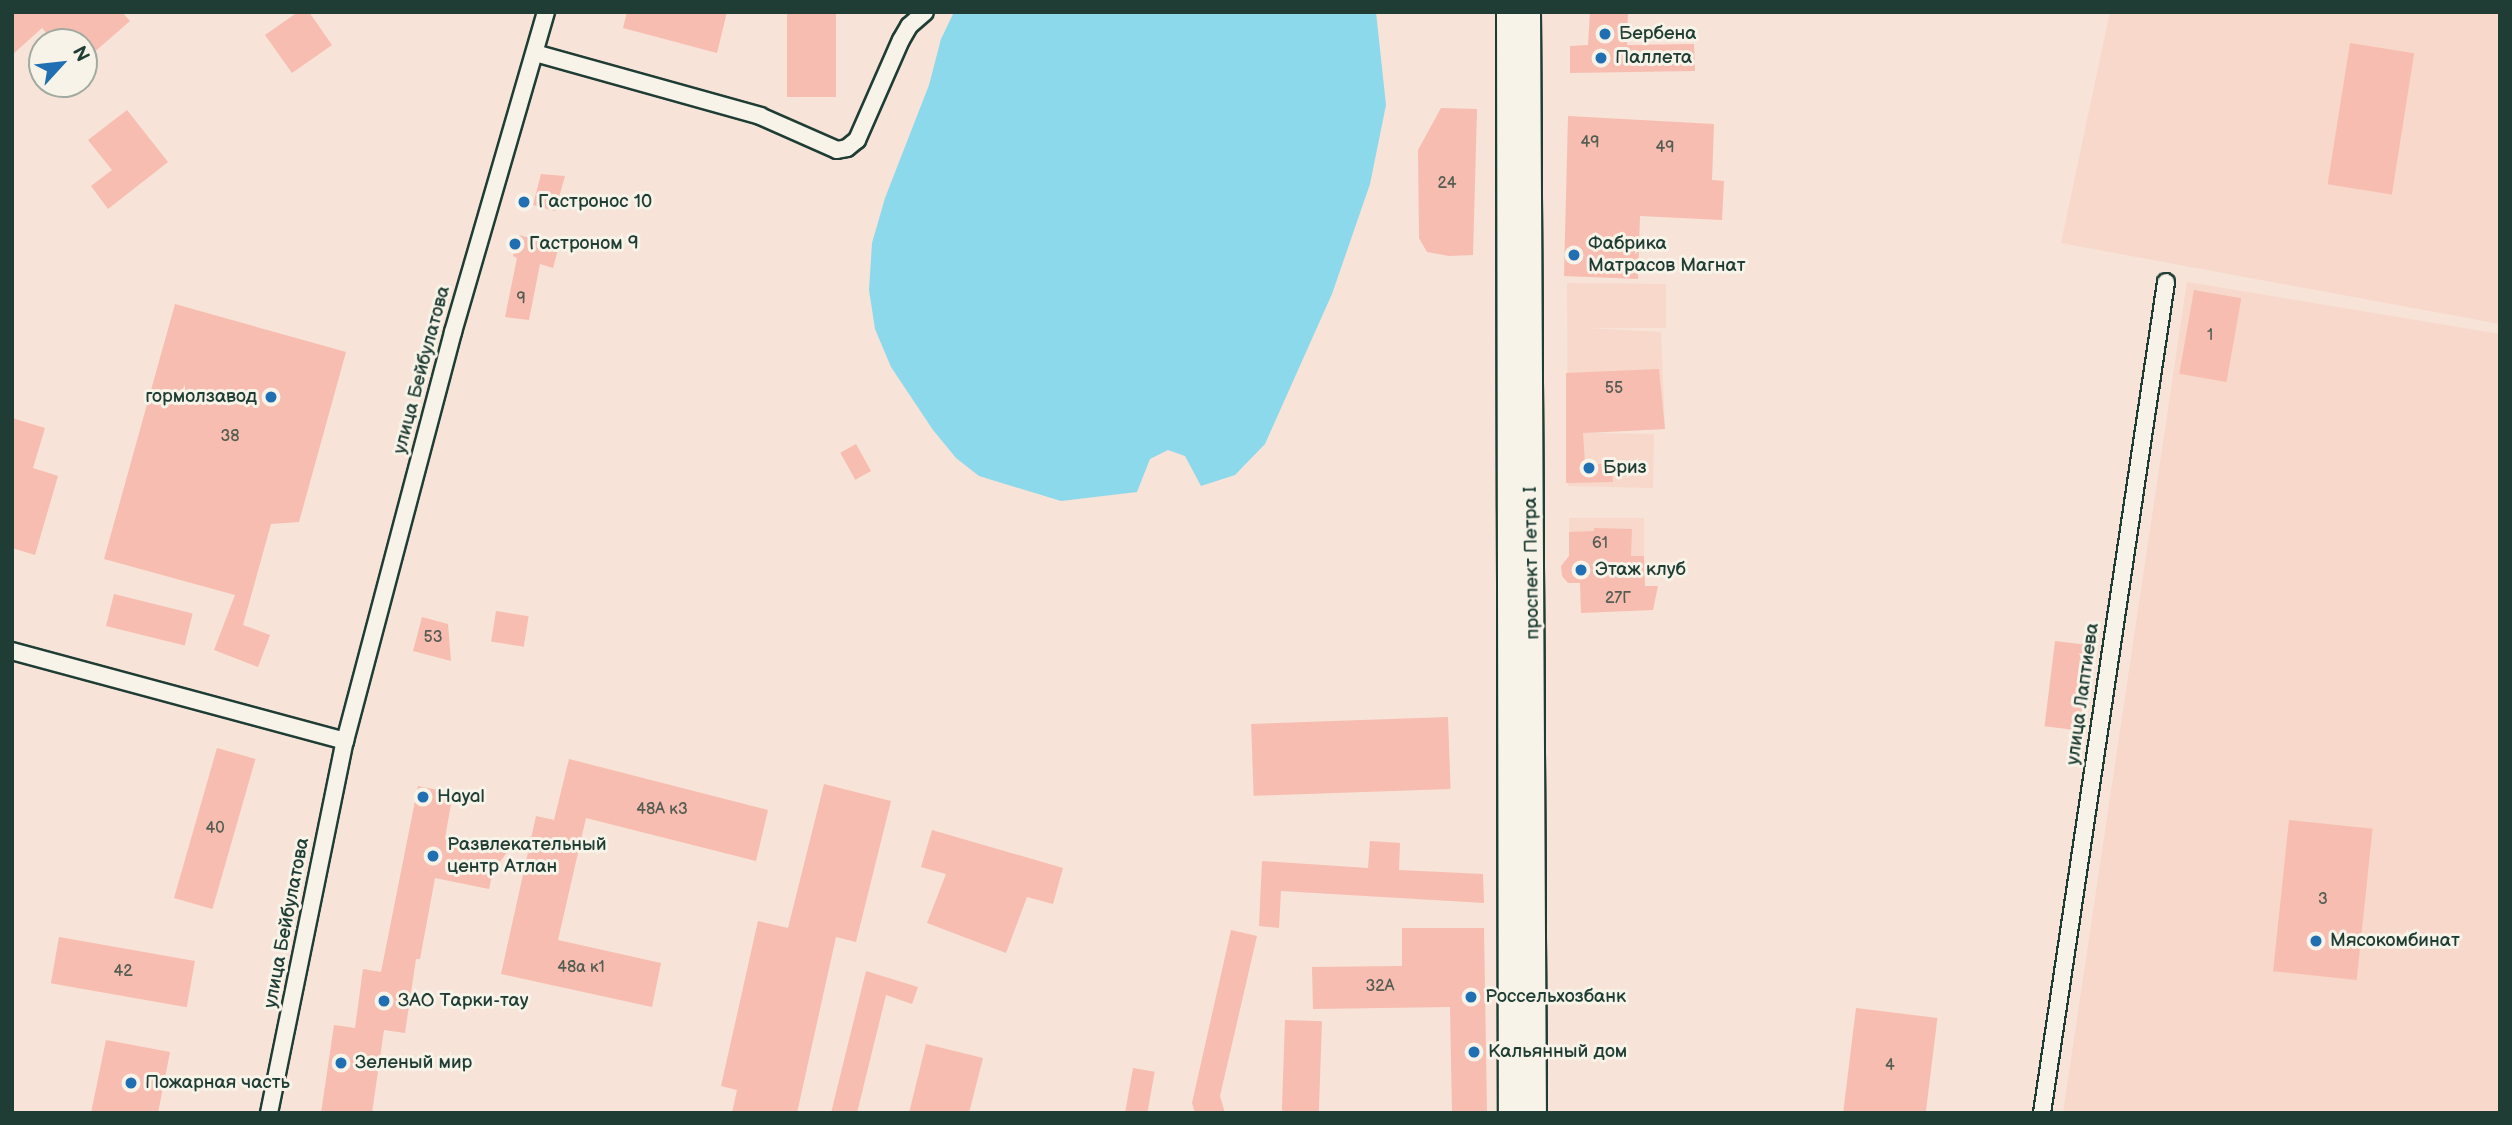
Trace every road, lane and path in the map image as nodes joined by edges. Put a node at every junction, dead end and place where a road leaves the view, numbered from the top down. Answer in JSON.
{"nodes":[{"id":1,"x":546,"y":12,"type":"edge"},
{"id":2,"x":925,"y":12,"type":"edge"},
{"id":3,"x":1509,"y":12,"type":"edge"},
{"id":4,"x":1528,"y":12,"type":"edge"},
{"id":5,"x":535,"y":53,"type":"junction"},
{"id":6,"x":2166,"y":282,"type":"dead end"},
{"id":7,"x":12,"y":651,"type":"edge"},
{"id":8,"x":345,"y":741,"type":"junction"},
{"id":9,"x":269,"y":1113,"type":"edge"},
{"id":10,"x":1511,"y":1113,"type":"edge"},
{"id":11,"x":1534,"y":1113,"type":"edge"},
{"id":12,"x":2042,"y":1113,"type":"edge"}],
"edges":[{"from":1,"to":5,"type":"street","name":"улица Бейбулатова"},
{"from":2,"to":5,"type":"street"},
{"from":3,"to":10,"type":"main road","name":"проспект Петра I"},
{"from":4,"to":11,"type":"main road","name":"проспект Петра I"},
{"from":5,"to":8,"type":"street","name":"улица Бейбулатова"},
{"from":6,"to":12,"type":"street","name":"улица Лаптиева"},
{"from":7,"to":8,"type":"street"},
{"from":8,"to":9,"type":"street","name":"улица Бейбулатова"}]}
